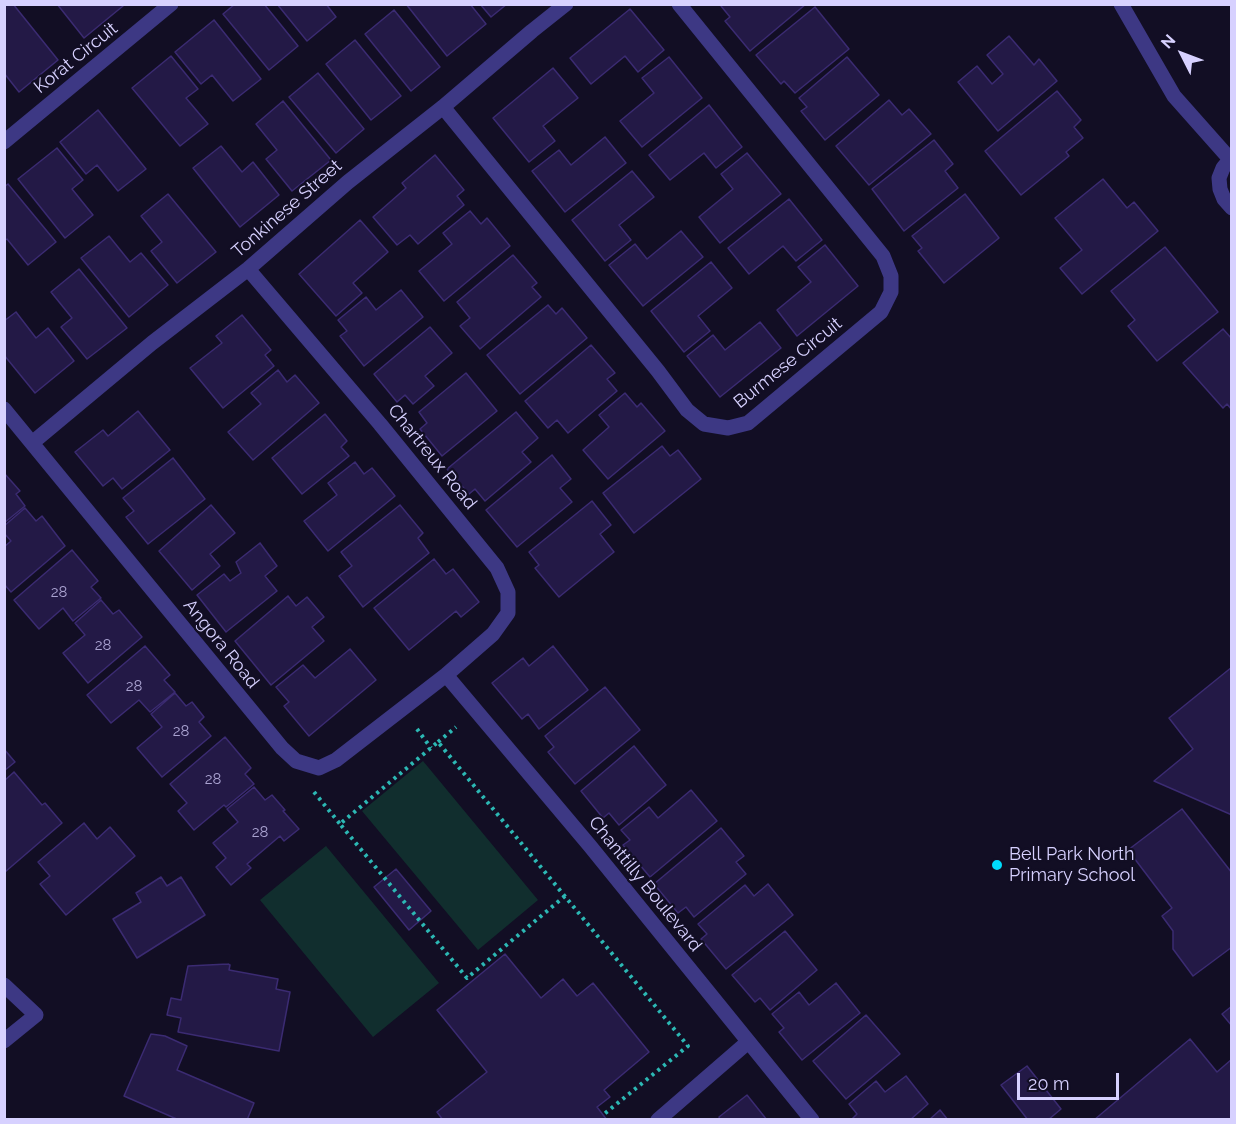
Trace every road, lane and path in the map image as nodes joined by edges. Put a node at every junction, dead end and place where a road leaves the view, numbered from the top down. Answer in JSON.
{"nodes":[{"id":1,"x":171,"y":4,"type":"edge"},
{"id":2,"x":566,"y":4,"type":"edge"},
{"id":3,"x":679,"y":4,"type":"edge"},
{"id":4,"x":1121,"y":4,"type":"edge"},
{"id":5,"x":443,"y":107,"type":"junction"},
{"id":6,"x":4,"y":142,"type":"edge"},
{"id":7,"x":1230,"y":158,"type":"edge"},
{"id":8,"x":1232,"y":207,"type":"edge"},
{"id":9,"x":248,"y":269,"type":"junction"},
{"id":10,"x":4,"y":409,"type":"edge"},
{"id":11,"x":32,"y":442,"type":"junction"},
{"id":12,"x":446,"y":675,"type":"junction"},
{"id":13,"x":319,"y":768,"type":"junction"},
{"id":14,"x":340,"y":824,"type":"junction"},
{"id":15,"x":565,"y":896,"type":"junction"},
{"id":16,"x":4,"y":986,"type":"edge"},
{"id":17,"x":4,"y":1041,"type":"edge"},
{"id":18,"x":748,"y":1042,"type":"junction"},
{"id":19,"x":603,"y":1114,"type":"dead end"},
{"id":20,"x":658,"y":1119,"type":"edge"},
{"id":21,"x":812,"y":1119,"type":"edge"}],
"edges":[{"from":1,"to":6,"type":"street","name":"Korat Circuit"},
{"from":2,"to":5,"type":"street","name":"Tonkinese Street"},
{"from":3,"to":5,"type":"street","name":"Burmese Circuit"},
{"from":4,"to":7,"type":"street"},
{"from":5,"to":9,"type":"street","name":"Tonkinese Street"},
{"from":7,"to":8,"type":"street"},
{"from":9,"to":11,"type":"street","name":"Tonkinese Street"},
{"from":9,"to":12,"type":"street","name":"Chartreux Road"},
{"from":10,"to":11,"type":"street","name":"Angora Road"},
{"from":11,"to":13,"type":"street","name":"Angora Road"},
{"from":12,"to":13,"type":"street"},
{"from":12,"to":18,"type":"street","name":"Chanttilly Boulevard"},
{"from":13,"to":14,"type":"path"},
{"from":14,"to":15,"type":"path"},
{"from":14,"to":15,"type":"path"},
{"from":15,"to":19,"type":"path"},
{"from":16,"to":17,"type":"street"},
{"from":18,"to":20,"type":"street"},
{"from":18,"to":21,"type":"street","name":"Chanttilly Boulevard"}]}
